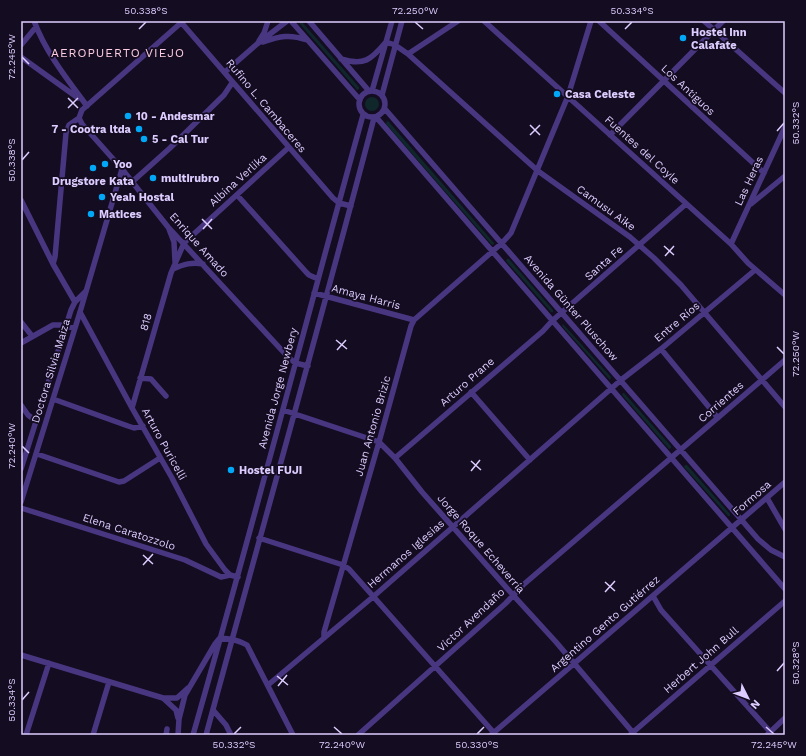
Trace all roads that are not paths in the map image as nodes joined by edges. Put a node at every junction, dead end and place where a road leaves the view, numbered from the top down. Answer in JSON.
{"nodes":[{"id":1,"x":34,"y":21,"type":"edge"},
{"id":2,"x":268,"y":21,"type":"edge"},
{"id":3,"x":287,"y":21,"type":"edge"},
{"id":4,"x":291,"y":21,"type":"edge"},
{"id":5,"x":392,"y":21,"type":"edge"},
{"id":6,"x":402,"y":21,"type":"edge"},
{"id":7,"x":458,"y":21,"type":"edge"},
{"id":8,"x":484,"y":21,"type":"edge"},
{"id":9,"x":591,"y":21,"type":"edge"},
{"id":10,"x":599,"y":21,"type":"edge"},
{"id":11,"x":704,"y":21,"type":"edge"},
{"id":12,"x":723,"y":21,"type":"edge"},
{"id":13,"x":182,"y":22,"type":"edge"},
{"id":14,"x":311,"y":22,"type":"edge"},
{"id":15,"x":36,"y":27,"type":"junction"},
{"id":16,"x":714,"y":30,"type":"junction"},
{"id":17,"x":308,"y":40,"type":"junction"},
{"id":18,"x":386,"y":42,"type":"junction"},
{"id":19,"x":257,"y":44,"type":"junction"},
{"id":20,"x":21,"y":45,"type":"edge"},
{"id":21,"x":395,"y":46,"type":"junction"},
{"id":22,"x":408,"y":54,"type":"junction"},
{"id":23,"x":21,"y":57,"type":"edge"},
{"id":24,"x":341,"y":59,"type":"junction"},
{"id":25,"x":225,"y":72,"type":"junction"},
{"id":26,"x":664,"y":81,"type":"junction"},
{"id":27,"x":232,"y":83,"type":"junction"},
{"id":28,"x":371,"y":91,"type":"junction"},
{"id":29,"x":785,"y":93,"type":"edge"},
{"id":30,"x":382,"y":95,"type":"junction"},
{"id":31,"x":568,"y":96,"type":"junction"},
{"id":32,"x":360,"y":100,"type":"junction"},
{"id":33,"x":85,"y":104,"type":"junction"},
{"id":34,"x":385,"y":109,"type":"junction"},
{"id":35,"x":363,"y":115,"type":"junction"},
{"id":36,"x":79,"y":118,"type":"junction"},
{"id":37,"x":375,"y":118,"type":"junction"},
{"id":38,"x":785,"y":127,"type":"edge"},
{"id":39,"x":610,"y":135,"type":"junction"},
{"id":40,"x":288,"y":148,"type":"junction"},
{"id":41,"x":122,"y":169,"type":"junction"},
{"id":42,"x":538,"y":171,"type":"junction"},
{"id":43,"x":764,"y":173,"type":"junction"},
{"id":44,"x":785,"y":176,"type":"edge"},
{"id":45,"x":132,"y":182,"type":"junction"},
{"id":46,"x":237,"y":195,"type":"junction"},
{"id":47,"x":21,"y":200,"type":"edge"},
{"id":48,"x":339,"y":203,"type":"junction"},
{"id":49,"x":686,"y":204,"type":"junction"},
{"id":50,"x":749,"y":205,"type":"junction"},
{"id":51,"x":351,"y":206,"type":"junction"},
{"id":52,"x":168,"y":226,"type":"junction"},
{"id":53,"x":184,"y":244,"type":"junction"},
{"id":54,"x":502,"y":244,"type":"junction"},
{"id":55,"x":640,"y":244,"type":"junction"},
{"id":56,"x":731,"y":244,"type":"junction"},
{"id":57,"x":492,"y":252,"type":"junction"},
{"id":58,"x":53,"y":264,"type":"junction"},
{"id":59,"x":204,"y":264,"type":"junction"},
{"id":60,"x":174,"y":267,"type":"junction"},
{"id":61,"x":755,"y":270,"type":"junction"},
{"id":62,"x":318,"y":279,"type":"junction"},
{"id":63,"x":86,"y":291,"type":"junction"},
{"id":64,"x":314,"y":293,"type":"junction"},
{"id":65,"x":785,"y":295,"type":"edge"},
{"id":66,"x":327,"y":297,"type":"junction"},
{"id":67,"x":75,"y":302,"type":"junction"},
{"id":68,"x":80,"y":312,"type":"junction"},
{"id":69,"x":562,"y":312,"type":"junction"},
{"id":70,"x":704,"y":312,"type":"junction"},
{"id":71,"x":414,"y":320,"type":"junction"},
{"id":72,"x":552,"y":321,"type":"junction"},
{"id":73,"x":21,"y":322,"type":"edge"},
{"id":74,"x":65,"y":326,"type":"junction"},
{"id":75,"x":75,"y":328,"type":"junction"},
{"id":76,"x":32,"y":336,"type":"junction"},
{"id":77,"x":21,"y":343,"type":"edge"},
{"id":78,"x":661,"y":348,"type":"junction"},
{"id":79,"x":785,"y":360,"type":"edge"},
{"id":80,"x":295,"y":363,"type":"junction"},
{"id":81,"x":308,"y":366,"type":"junction"},
{"id":82,"x":140,"y":378,"type":"junction"},
{"id":83,"x":621,"y":380,"type":"junction"},
{"id":84,"x":762,"y":380,"type":"junction"},
{"id":85,"x":611,"y":390,"type":"junction"},
{"id":86,"x":471,"y":392,"type":"junction"},
{"id":87,"x":166,"y":396,"type":"dead end"},
{"id":88,"x":53,"y":399,"type":"junction"},
{"id":89,"x":21,"y":405,"type":"edge"},
{"id":90,"x":785,"y":407,"type":"edge"},
{"id":91,"x":132,"y":408,"type":"junction"},
{"id":92,"x":283,"y":410,"type":"junction"},
{"id":93,"x":294,"y":414,"type":"junction"},
{"id":94,"x":718,"y":418,"type":"junction"},
{"id":95,"x":36,"y":421,"type":"junction"},
{"id":96,"x":143,"y":426,"type":"junction"},
{"id":97,"x":379,"y":442,"type":"junction"},
{"id":98,"x":681,"y":450,"type":"junction"},
{"id":99,"x":37,"y":454,"type":"junction"},
{"id":100,"x":160,"y":458,"type":"junction"},
{"id":101,"x":395,"y":458,"type":"junction"},
{"id":102,"x":671,"y":459,"type":"junction"},
{"id":103,"x":530,"y":460,"type":"junction"},
{"id":104,"x":21,"y":469,"type":"edge"},
{"id":105,"x":785,"y":482,"type":"edge"},
{"id":106,"x":767,"y":498,"type":"junction"},
{"id":107,"x":21,"y":502,"type":"edge"},
{"id":108,"x":21,"y":508,"type":"edge"},
{"id":109,"x":742,"y":520,"type":"junction"},
{"id":110,"x":453,"y":527,"type":"junction"},
{"id":111,"x":732,"y":528,"type":"junction"},
{"id":112,"x":785,"y":529,"type":"edge"},
{"id":113,"x":259,"y":538,"type":"junction"},
{"id":114,"x":785,"y":557,"type":"edge"},
{"id":115,"x":343,"y":565,"type":"junction"},
{"id":116,"x":230,"y":575,"type":"junction"},
{"id":117,"x":238,"y":577,"type":"junction"},
{"id":118,"x":785,"y":589,"type":"edge"},
{"id":119,"x":512,"y":595,"type":"junction"},
{"id":120,"x":374,"y":596,"type":"junction"},
{"id":121,"x":653,"y":596,"type":"junction"},
{"id":122,"x":785,"y":601,"type":"edge"},
{"id":123,"x":221,"y":638,"type":"junction"},
{"id":124,"x":324,"y":638,"type":"junction"},
{"id":125,"x":232,"y":639,"type":"junction"},
{"id":126,"x":21,"y":655,"type":"edge"},
{"id":127,"x":49,"y":663,"type":"junction"},
{"id":128,"x":574,"y":664,"type":"junction"},
{"id":129,"x":711,"y":665,"type":"junction"},
{"id":130,"x":435,"y":666,"type":"junction"},
{"id":131,"x":109,"y":682,"type":"junction"},
{"id":132,"x":268,"y":685,"type":"junction"},
{"id":133,"x":188,"y":688,"type":"junction"},
{"id":134,"x":163,"y":698,"type":"junction"},
{"id":135,"x":213,"y":710,"type":"junction"},
{"id":136,"x":785,"y":718,"type":"edge"},
{"id":137,"x":179,"y":719,"type":"junction"},
{"id":138,"x":494,"y":734,"type":"edge"},
{"id":139,"x":633,"y":734,"type":"edge"},
{"id":140,"x":770,"y":734,"type":"edge"},
{"id":141,"x":26,"y":735,"type":"edge"},
{"id":142,"x":93,"y":735,"type":"edge"},
{"id":143,"x":178,"y":735,"type":"edge"},
{"id":144,"x":193,"y":735,"type":"edge"},
{"id":145,"x":206,"y":735,"type":"edge"},
{"id":146,"x":231,"y":735,"type":"edge"},
{"id":147,"x":293,"y":735,"type":"edge"},
{"id":148,"x":358,"y":735,"type":"edge"}],
"edges":[{"from":1,"to":15,"type":"street"},
{"from":2,"to":19,"type":"street"},
{"from":3,"to":19,"type":"street"},
{"from":4,"to":17,"type":"street"},
{"from":5,"to":18,"type":"street"},
{"from":6,"to":21,"type":"street"},
{"from":7,"to":22,"type":"street"},
{"from":8,"to":31,"type":"street","name":"Fuentes del Coyle"},
{"from":9,"to":31,"type":"street"},
{"from":10,"to":26,"type":"street","name":"Los Antiguos"},
{"from":11,"to":16,"type":"street"},
{"from":12,"to":16,"type":"street"},
{"from":13,"to":25,"type":"street","name":"Rufino L. Cambaceres"},
{"from":13,"to":33,"type":"street"},
{"from":14,"to":24,"type":"street"},
{"from":15,"to":20,"type":"street"},
{"from":15,"to":33,"type":"street"},
{"from":16,"to":26,"type":"street"},
{"from":16,"to":29,"type":"street"},
{"from":17,"to":19,"type":"street"},
{"from":17,"to":32,"type":"street"},
{"from":18,"to":21,"type":"street","name":"Camusu Aike"},
{"from":18,"to":24,"type":"street"},
{"from":18,"to":28,"type":"street"},
{"from":19,"to":25,"type":"street"},
{"from":21,"to":22,"type":"street","name":"Camusu Aike"},
{"from":21,"to":30,"type":"street"},
{"from":22,"to":42,"type":"street","name":"Camusu Aike"},
{"from":23,"to":33,"type":"street"},
{"from":24,"to":28,"type":"street"},
{"from":25,"to":27,"type":"street","name":"Rufino L. Cambaceres"},
{"from":26,"to":39,"type":"street"},
{"from":26,"to":43,"type":"street","name":"Los Antiguos"},
{"from":27,"to":40,"type":"street","name":"Rufino L. Cambaceres"},
{"from":27,"to":45,"type":"street"},
{"from":28,"to":30,"type":"street"},
{"from":28,"to":32,"type":"street"},
{"from":30,"to":34,"type":"street"},
{"from":31,"to":39,"type":"street","name":"Fuentes del Coyle"},
{"from":31,"to":42,"type":"street"},
{"from":32,"to":35,"type":"street"},
{"from":33,"to":36,"type":"street"},
{"from":34,"to":37,"type":"street"},
{"from":34,"to":54,"type":"street","name":"Avenida Günter Pluschow"},
{"from":35,"to":37,"type":"street"},
{"from":35,"to":48,"type":"street","name":"Avenida Jorge Newbery"},
{"from":36,"to":41,"type":"street","name":"Enrique Amado"},
{"from":36,"to":58,"type":"street"},
{"from":37,"to":51,"type":"street","name":"Avenida Jorge Newbery"},
{"from":37,"to":57,"type":"street","name":"Avenida Günter Pluschow"},
{"from":38,"to":43,"type":"street","name":"Las Heras"},
{"from":39,"to":49,"type":"street","name":"Fuentes del Coyle"},
{"from":40,"to":46,"type":"street","name":"Albina Verlika"},
{"from":40,"to":48,"type":"street","name":"Rufino L. Cambaceres"},
{"from":41,"to":45,"type":"street","name":"Enrique Amado"},
{"from":41,"to":63,"type":"street","name":"Doctora Silvia Maiza"},
{"from":42,"to":54,"type":"street"},
{"from":42,"to":55,"type":"street","name":"Camusu Aike"},
{"from":43,"to":50,"type":"street","name":"Las Heras"},
{"from":44,"to":50,"type":"street"},
{"from":45,"to":52,"type":"street","name":"Enrique Amado"},
{"from":46,"to":53,"type":"street","name":"Albina Verlika"},
{"from":46,"to":62,"type":"street"},
{"from":47,"to":58,"type":"street"},
{"from":48,"to":51,"type":"street"},
{"from":48,"to":62,"type":"street","name":"Avenida Jorge Newbery"},
{"from":49,"to":55,"type":"street","name":"Santa Fe"},
{"from":49,"to":56,"type":"street","name":"Fuentes del Coyle"},
{"from":50,"to":56,"type":"street","name":"Las Heras"},
{"from":51,"to":66,"type":"street","name":"Avenida Jorge Newbery"},
{"from":52,"to":53,"type":"street","name":"Enrique Amado"},
{"from":52,"to":60,"type":"street"},
{"from":53,"to":59,"type":"street","name":"Enrique Amado"},
{"from":53,"to":60,"type":"street","name":"818"},
{"from":54,"to":57,"type":"street"},
{"from":54,"to":69,"type":"street","name":"Avenida Günter Pluschow"},
{"from":55,"to":69,"type":"street","name":"Santa Fe"},
{"from":55,"to":70,"type":"street","name":"Camusu Aike"},
{"from":56,"to":61,"type":"street","name":"Fuentes del Coyle"},
{"from":57,"to":71,"type":"street"},
{"from":57,"to":72,"type":"street","name":"Avenida Günter Pluschow"},
{"from":58,"to":67,"type":"street"},
{"from":59,"to":60,"type":"street"},
{"from":59,"to":80,"type":"street","name":"Enrique Amado"},
{"from":60,"to":82,"type":"street","name":"818"},
{"from":61,"to":65,"type":"street","name":"Fuentes del Coyle"},
{"from":61,"to":70,"type":"street","name":"Entre Ríos"},
{"from":62,"to":64,"type":"street","name":"Avenida Jorge Newbery"},
{"from":63,"to":67,"type":"street","name":"Doctora Silvia Maiza"},
{"from":63,"to":68,"type":"street","name":"Doctora Silvia Maiza"},
{"from":64,"to":66,"type":"street","name":"Amaya Harris"},
{"from":64,"to":80,"type":"street","name":"Avenida Jorge Newbery"},
{"from":66,"to":71,"type":"street","name":"Amaya Harris"},
{"from":66,"to":81,"type":"street","name":"Avenida Jorge Newbery"},
{"from":67,"to":74,"type":"street","name":"Doctora Silvia Maiza"},
{"from":68,"to":75,"type":"street","name":"Doctora Silvia Maiza"},
{"from":68,"to":91,"type":"street","name":"Arturo Puricelli"},
{"from":69,"to":72,"type":"street","name":"Santa Fe"},
{"from":69,"to":83,"type":"street","name":"Avenida Günter Pluschow"},
{"from":70,"to":78,"type":"street","name":"Entre Ríos"},
{"from":70,"to":84,"type":"street","name":"Camusu Aike"},
{"from":71,"to":97,"type":"street","name":"Juan Antonio Brizic"},
{"from":72,"to":85,"type":"street","name":"Avenida Günter Pluschow"},
{"from":72,"to":86,"type":"street","name":"Arturo Prane"},
{"from":73,"to":76,"type":"street"},
{"from":74,"to":75,"type":"street"},
{"from":74,"to":76,"type":"street"},
{"from":74,"to":95,"type":"street","name":"Doctora Silvia Maiza"},
{"from":75,"to":88,"type":"street","name":"Doctora Silvia Maiza"},
{"from":76,"to":77,"type":"street"},
{"from":78,"to":83,"type":"street","name":"Entre Ríos"},
{"from":78,"to":94,"type":"street"},
{"from":79,"to":84,"type":"street","name":"Corrientes"},
{"from":80,"to":81,"type":"street"},
{"from":80,"to":92,"type":"street","name":"Avenida Jorge Newbery"},
{"from":81,"to":93,"type":"street","name":"Avenida Jorge Newbery"},
{"from":82,"to":87,"type":"street"},
{"from":82,"to":91,"type":"street","name":"818"},
{"from":83,"to":85,"type":"street","name":"Entre Ríos"},
{"from":83,"to":98,"type":"street","name":"Avenida Günter Pluschow"},
{"from":84,"to":90,"type":"street","name":"Camusu Aike"},
{"from":84,"to":94,"type":"street","name":"Corrientes"},
{"from":85,"to":102,"type":"street","name":"Avenida Günter Pluschow"},
{"from":85,"to":103,"type":"street","name":"Hermanos Iglesias"},
{"from":86,"to":101,"type":"street","name":"Arturo Prane"},
{"from":86,"to":103,"type":"street"},
{"from":88,"to":96,"type":"street"},
{"from":88,"to":99,"type":"street","name":"Doctora Silvia Maiza"},
{"from":89,"to":95,"type":"street"},
{"from":91,"to":96,"type":"street","name":"Arturo Puricelli"},
{"from":92,"to":93,"type":"street","name":"Jorge Roque Echeverría"},
{"from":92,"to":117,"type":"street","name":"Avenida Jorge Newbery"},
{"from":93,"to":97,"type":"street","name":"Jorge Roque Echeverría"},
{"from":93,"to":113,"type":"street","name":"Avenida Jorge Newbery"},
{"from":94,"to":98,"type":"street","name":"Corrientes"},
{"from":95,"to":104,"type":"street","name":"Doctora Silvia Maiza"},
{"from":96,"to":100,"type":"street","name":"Arturo Puricelli"},
{"from":97,"to":101,"type":"street","name":"Jorge Roque Echeverría"},
{"from":97,"to":115,"type":"street","name":"Juan Antonio Brizic"},
{"from":98,"to":102,"type":"street","name":"Corrientes"},
{"from":98,"to":109,"type":"street","name":"Avenida Günter Pluschow"},
{"from":99,"to":100,"type":"street"},
{"from":99,"to":107,"type":"street","name":"Doctora Silvia Maiza"},
{"from":100,"to":116,"type":"street","name":"Arturo Puricelli"},
{"from":101,"to":110,"type":"street","name":"Jorge Roque Echeverría"},
{"from":102,"to":111,"type":"street","name":"Avenida Günter Pluschow"},
{"from":102,"to":119,"type":"street","name":"Víctor Avendaño"},
{"from":103,"to":110,"type":"street","name":"Hermanos Iglesias"},
{"from":105,"to":106,"type":"street","name":"Formosa"},
{"from":106,"to":109,"type":"street","name":"Formosa"},
{"from":106,"to":112,"type":"street"},
{"from":108,"to":116,"type":"street","name":"Elena Caratozzolo"},
{"from":109,"to":111,"type":"street","name":"Formosa"},
{"from":109,"to":114,"type":"street","name":"Avenida Günter Pluschow"},
{"from":110,"to":119,"type":"street","name":"Jorge Roque Echeverría"},
{"from":110,"to":120,"type":"street","name":"Hermanos Iglesias"},
{"from":111,"to":118,"type":"street","name":"Avenida Günter Pluschow"},
{"from":111,"to":121,"type":"street","name":"Argentino Gento Gutiérrez"},
{"from":113,"to":115,"type":"street"},
{"from":113,"to":125,"type":"street","name":"Avenida Jorge Newbery"},
{"from":115,"to":120,"type":"street"},
{"from":115,"to":124,"type":"street","name":"Juan Antonio Brizic"},
{"from":116,"to":117,"type":"street"},
{"from":117,"to":123,"type":"street","name":"Avenida Jorge Newbery"},
{"from":119,"to":128,"type":"street","name":"Jorge Roque Echeverría"},
{"from":119,"to":130,"type":"street","name":"Víctor Avendaño"},
{"from":120,"to":124,"type":"street","name":"Hermanos Iglesias"},
{"from":120,"to":130,"type":"street"},
{"from":121,"to":128,"type":"street","name":"Argentino Gento Gutiérrez"},
{"from":121,"to":129,"type":"street"},
{"from":122,"to":129,"type":"street","name":"Herbert John Bull"},
{"from":123,"to":125,"type":"street"},
{"from":123,"to":133,"type":"street"},
{"from":123,"to":144,"type":"street","name":"Avenida Jorge Newbery"},
{"from":124,"to":132,"type":"street","name":"Hermanos Iglesias"},
{"from":125,"to":132,"type":"street"},
{"from":125,"to":135,"type":"street","name":"Avenida Jorge Newbery"},
{"from":126,"to":127,"type":"street"},
{"from":127,"to":131,"type":"street"},
{"from":127,"to":141,"type":"street"},
{"from":128,"to":138,"type":"street","name":"Argentino Gento Gutiérrez"},
{"from":128,"to":139,"type":"street","name":"Jorge Roque Echeverría"},
{"from":129,"to":139,"type":"street","name":"Herbert John Bull"},
{"from":129,"to":140,"type":"street"},
{"from":130,"to":138,"type":"street"},
{"from":130,"to":148,"type":"street","name":"Víctor Avendaño"},
{"from":131,"to":134,"type":"street"},
{"from":131,"to":142,"type":"street"},
{"from":132,"to":147,"type":"street"},
{"from":133,"to":134,"type":"street"},
{"from":133,"to":137,"type":"street"},
{"from":134,"to":137,"type":"street"},
{"from":135,"to":145,"type":"street","name":"Avenida Jorge Newbery"},
{"from":135,"to":146,"type":"street"},
{"from":136,"to":140,"type":"street"},
{"from":137,"to":143,"type":"street"}]}
